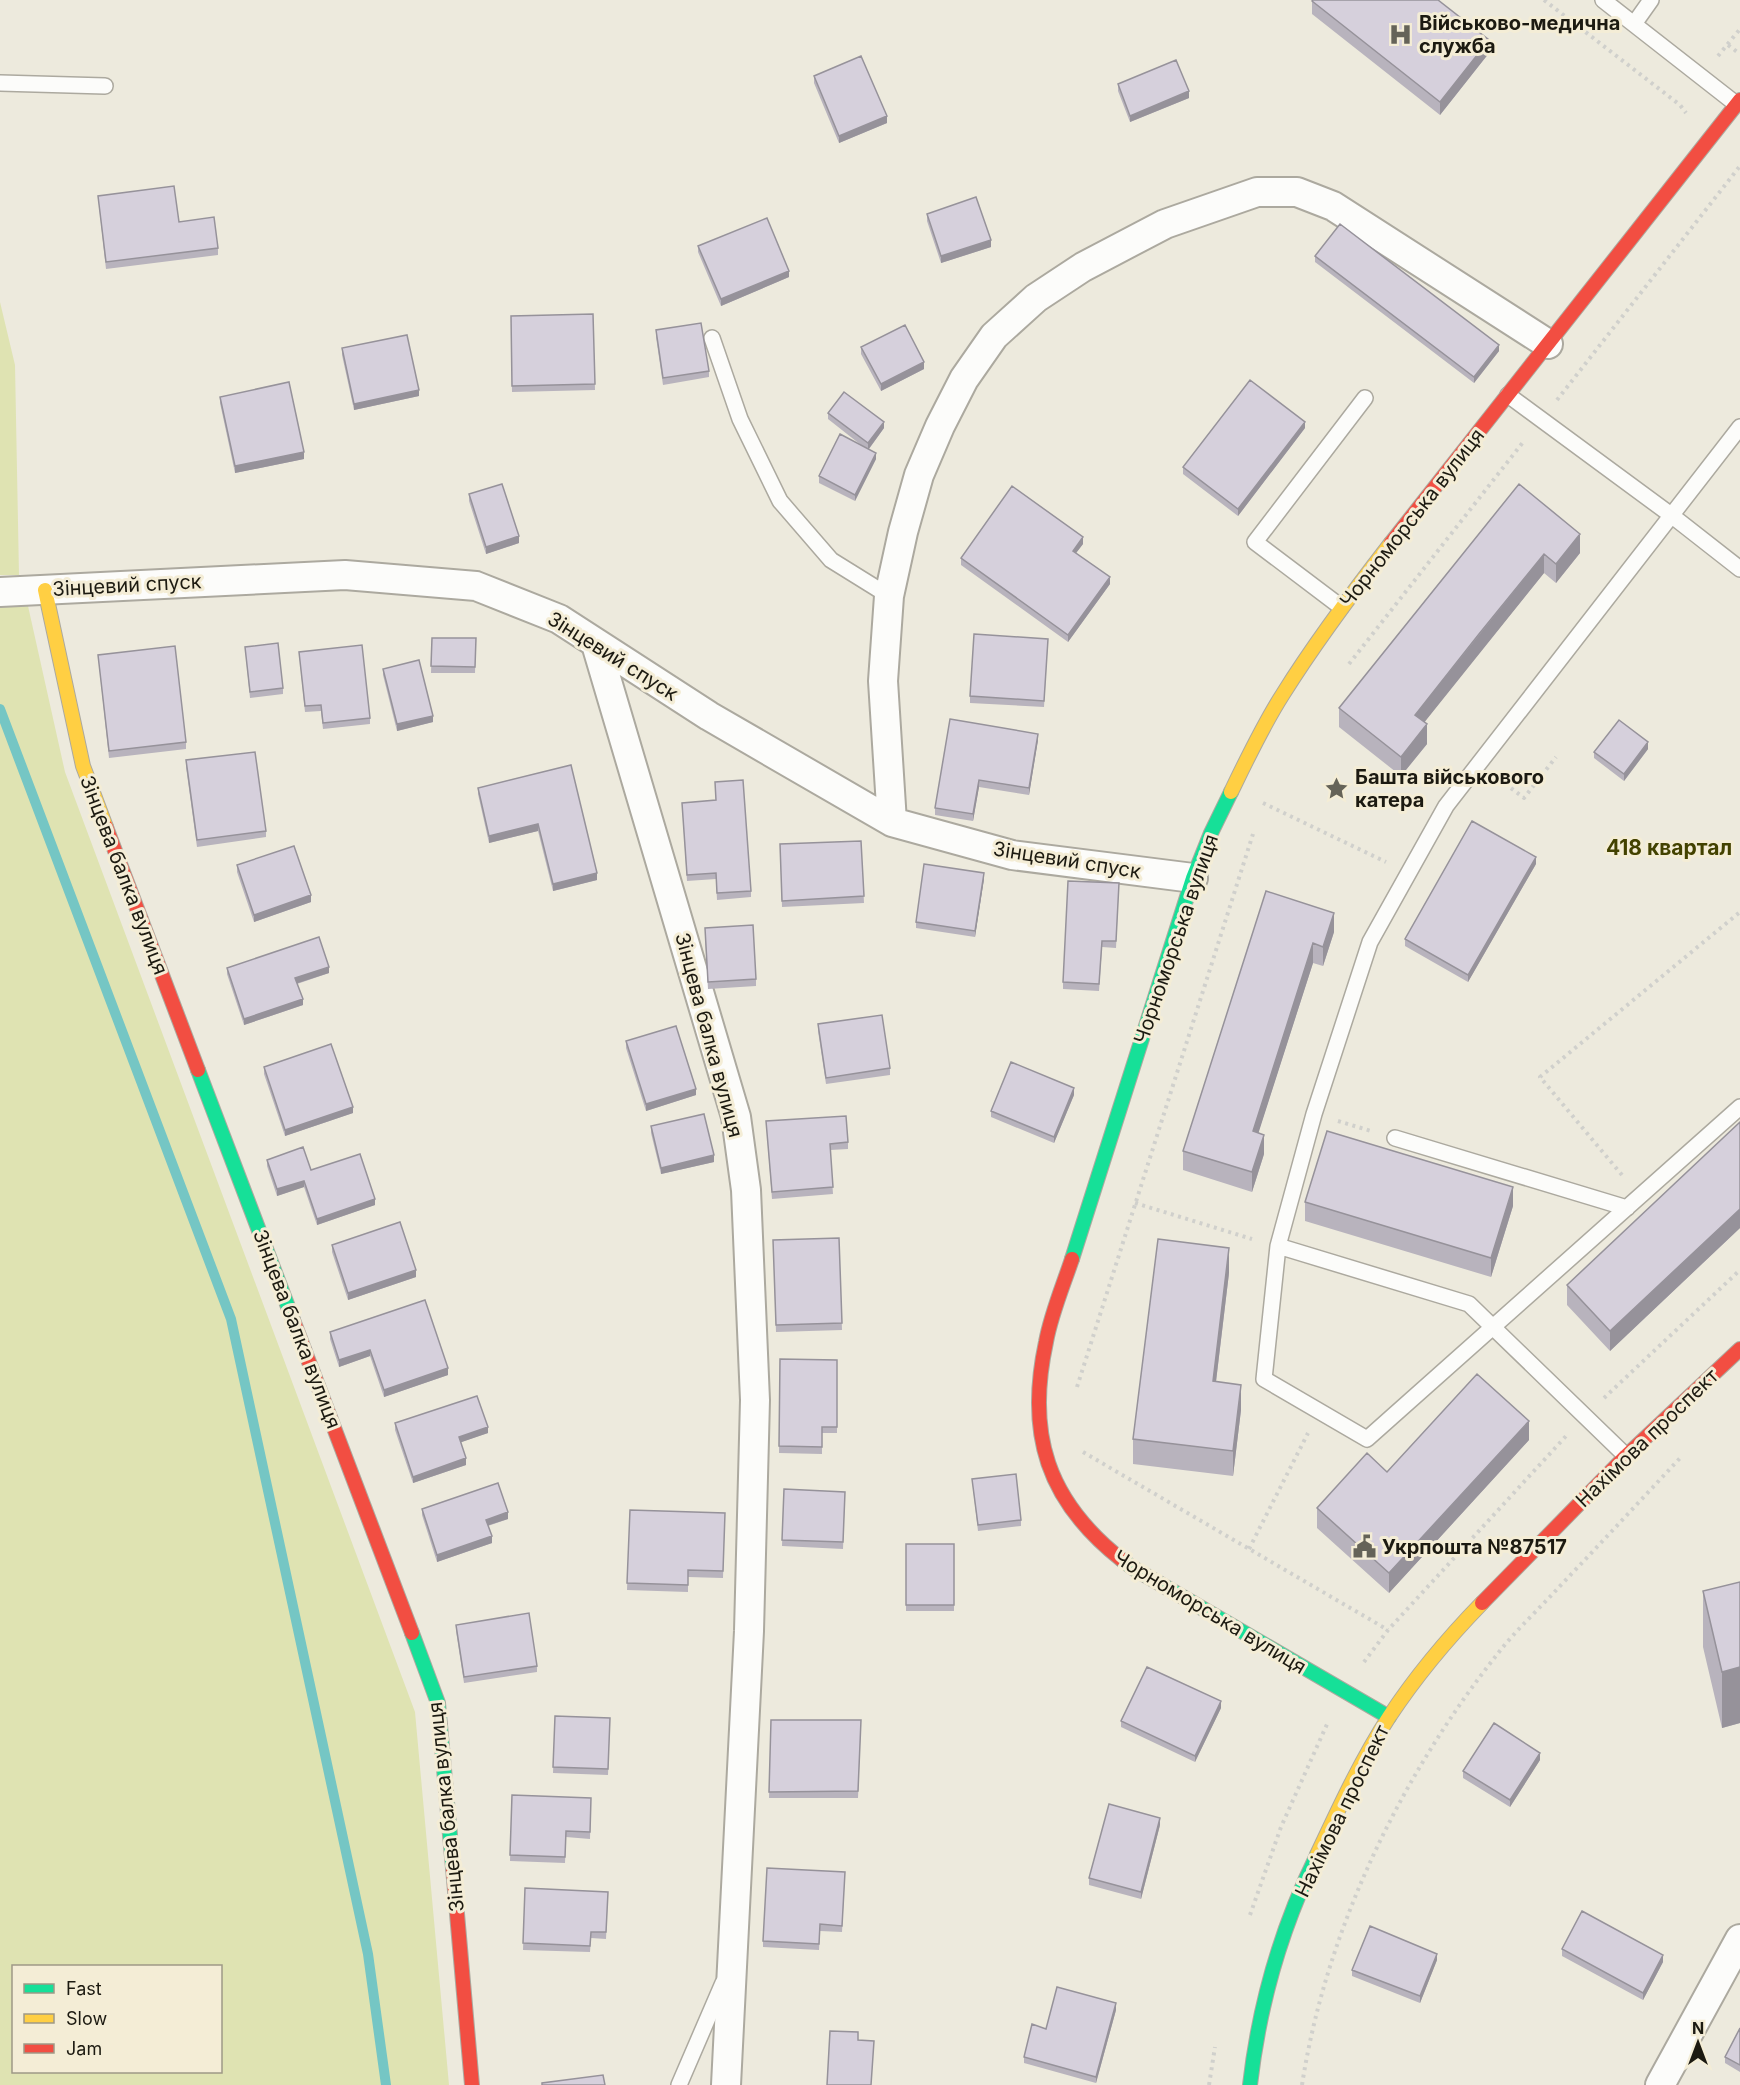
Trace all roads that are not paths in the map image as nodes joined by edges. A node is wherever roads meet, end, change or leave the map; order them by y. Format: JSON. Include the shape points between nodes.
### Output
{"nodes":[{"id":1,"x":1603,"y":0,"type":"edge"},
{"id":2,"x":1651,"y":0,"type":"edge"},
{"id":3,"x":1634,"y":24,"type":"junction"},
{"id":4,"x":0,"y":83,"type":"edge"},
{"id":5,"x":105,"y":86,"type":"dead end"},
{"id":6,"x":1739,"y":104,"type":"edge"},
{"id":7,"x":712,"y":338,"type":"dead end"},
{"id":8,"x":1548,"y":344,"type":"junction"},
{"id":9,"x":1508,"y":395,"type":"junction"},
{"id":10,"x":1365,"y":398,"type":"dead end"},
{"id":11,"x":1740,"y":427,"type":"edge"},
{"id":12,"x":1671,"y":515,"type":"junction"},
{"id":13,"x":1740,"y":569,"type":"edge"},
{"id":14,"x":45,"y":590,"type":"junction"},
{"id":15,"x":0,"y":592,"type":"edge"},
{"id":16,"x":889,"y":596,"type":"junction"},
{"id":17,"x":1341,"y":607,"type":"junction"},
{"id":18,"x":596,"y":644,"type":"junction"},
{"id":19,"x":892,"y":822,"type":"junction"},
{"id":20,"x":1193,"y":878,"type":"junction"},
{"id":21,"x":1740,"y":1107,"type":"edge"},
{"id":22,"x":1395,"y":1138,"type":"road end"},
{"id":23,"x":1627,"y":1208,"type":"junction"},
{"id":24,"x":1278,"y":1246,"type":"junction"},
{"id":25,"x":1492,"y":1328,"type":"junction"},
{"id":26,"x":1740,"y":1349,"type":"edge"},
{"id":27,"x":1626,"y":1456,"type":"junction"},
{"id":28,"x":1389,"y":1718,"type":"junction"},
{"id":29,"x":1740,"y":1939,"type":"edge"},
{"id":30,"x":732,"y":1963,"type":"junction"},
{"id":31,"x":472,"y":2085,"type":"edge"},
{"id":32,"x":679,"y":2085,"type":"edge"},
{"id":33,"x":726,"y":2085,"type":"edge"},
{"id":34,"x":1250,"y":2085,"type":"edge"},
{"id":35,"x":1660,"y":2085,"type":"edge"}],
"edges":[{"from":1,"to":3,"type":"lane"},
{"from":2,"to":3,"type":"lane"},
{"from":3,"to":6,"type":"lane"},
{"from":4,"to":5,"type":"lane"},
{"from":6,"to":8,"type":"street","name":"Чорноморська вулиця"},
{"from":7,"to":16,"type":"lane","via":[[740,419],[780,501],[831,560]]},
{"from":8,"to":9,"type":"street","name":"Чорноморська вулиця"},
{"from":8,"to":16,"type":"street","via":[[1333,206],[1298,192],[1257,192],[1165,224],[1036,298],[994,336],[964,379],[919,475]]},
{"from":9,"to":12,"type":"lane"},
{"from":9,"to":17,"type":"street","name":"Чорноморська вулиця"},
{"from":10,"to":17,"type":"lane","via":[[1255,542]]},
{"from":11,"to":12,"type":"lane"},
{"from":12,"to":13,"type":"lane"},
{"from":12,"to":24,"type":"lane","via":[[1446,806],[1370,942],[1314,1114]]},
{"from":14,"to":15,"type":"street","name":"Зінцевий спуск"},
{"from":14,"to":18,"type":"street","name":"Зінцевий спуск","via":[[345,575],[476,586],[559,619]]},
{"from":14,"to":31,"type":"street","name":"Зінцева балка вулиця","via":[[83,766],[438,1703]]},
{"from":16,"to":19,"type":"street","via":[[883,681]]},
{"from":17,"to":20,"type":"street","name":"Чорноморська вулиця","via":[[1256,741]]},
{"from":18,"to":19,"type":"street","name":"Зінцевий спуск","via":[[709,716]]},
{"from":18,"to":30,"type":"street","name":"Зінцева балка вулиця","via":[[736,1117],[746,1190],[755,1400],[749,1630]]},
{"from":19,"to":20,"type":"street","name":"Зінцевий спуск","via":[[1012,855]]},
{"from":20,"to":28,"type":"street","name":"Чорноморська вулиця","via":[[1046,1339],[1039,1367],[1038,1426],[1055,1482],[1069,1508],[1109,1552]]},
{"from":21,"to":23,"type":"lane"},
{"from":22,"to":23,"type":"lane"},
{"from":23,"to":25,"type":"lane"},
{"from":24,"to":25,"type":"lane","via":[[1469,1304]]},
{"from":24,"to":25,"type":"lane","via":[[1264,1378],[1367,1439]]},
{"from":25,"to":27,"type":"lane"},
{"from":26,"to":27,"type":"street","name":"Нахімова проспект"},
{"from":27,"to":28,"type":"street","name":"Нахімова проспект","via":[[1465,1621]]},
{"from":28,"to":34,"type":"street","name":"Нахімова проспект","via":[[1314,1860],[1281,1942],[1255,2041]]},
{"from":29,"to":35,"type":"street"},
{"from":30,"to":32,"type":"lane"},
{"from":30,"to":33,"type":"street","name":"Зінцева балка вулиця"}]}
